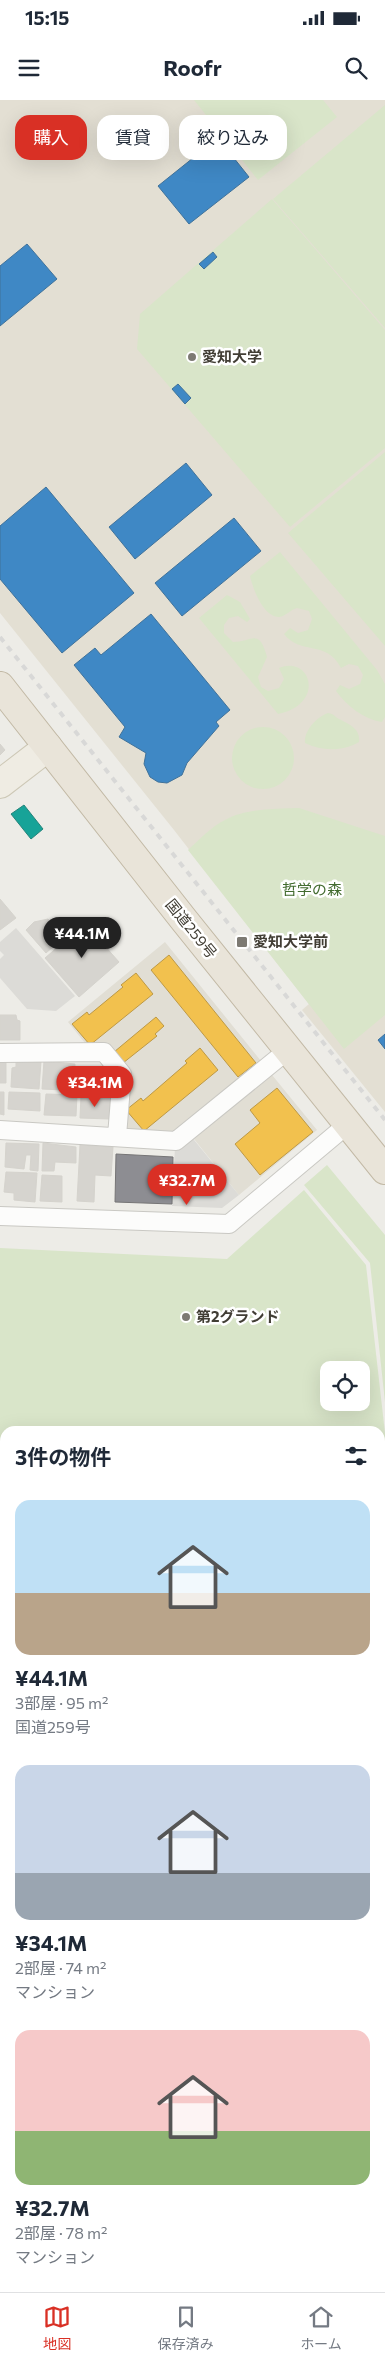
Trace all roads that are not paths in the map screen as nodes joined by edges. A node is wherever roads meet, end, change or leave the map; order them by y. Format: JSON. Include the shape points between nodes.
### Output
{"nodes":[{"id":1,"x":0,"y":686,"type":"edge"},
{"id":2,"x":48,"y":747,"type":"junction"},
{"id":3,"x":0,"y":784,"type":"edge"},
{"id":4,"x":288,"y":1050,"type":"junction"},
{"id":5,"x":0,"y":1053,"type":"edge"},
{"id":6,"x":348,"y":1124,"type":"junction"},
{"id":7,"x":0,"y":1130,"type":"edge"},
{"id":8,"x":118,"y":1136,"type":"junction"},
{"id":9,"x":385,"y":1170,"type":"edge"},
{"id":10,"x":0,"y":1216,"type":"edge"}],
"edges":[{"from":1,"to":2,"type":"highway","name":"国道259号"},
{"from":2,"to":3,"type":"main road"},
{"from":2,"to":4,"type":"highway","name":"国道259号"},
{"from":4,"to":6,"type":"highway","name":"国道259号"},
{"from":4,"to":8,"type":"street","via":[[176,1141]]},
{"from":5,"to":8,"type":"street","via":[[104,1052],[122,1074]]},
{"from":6,"to":9,"type":"highway","name":"国道259号"},
{"from":6,"to":10,"type":"street","via":[[229,1224]]},
{"from":7,"to":8,"type":"street"}]}
